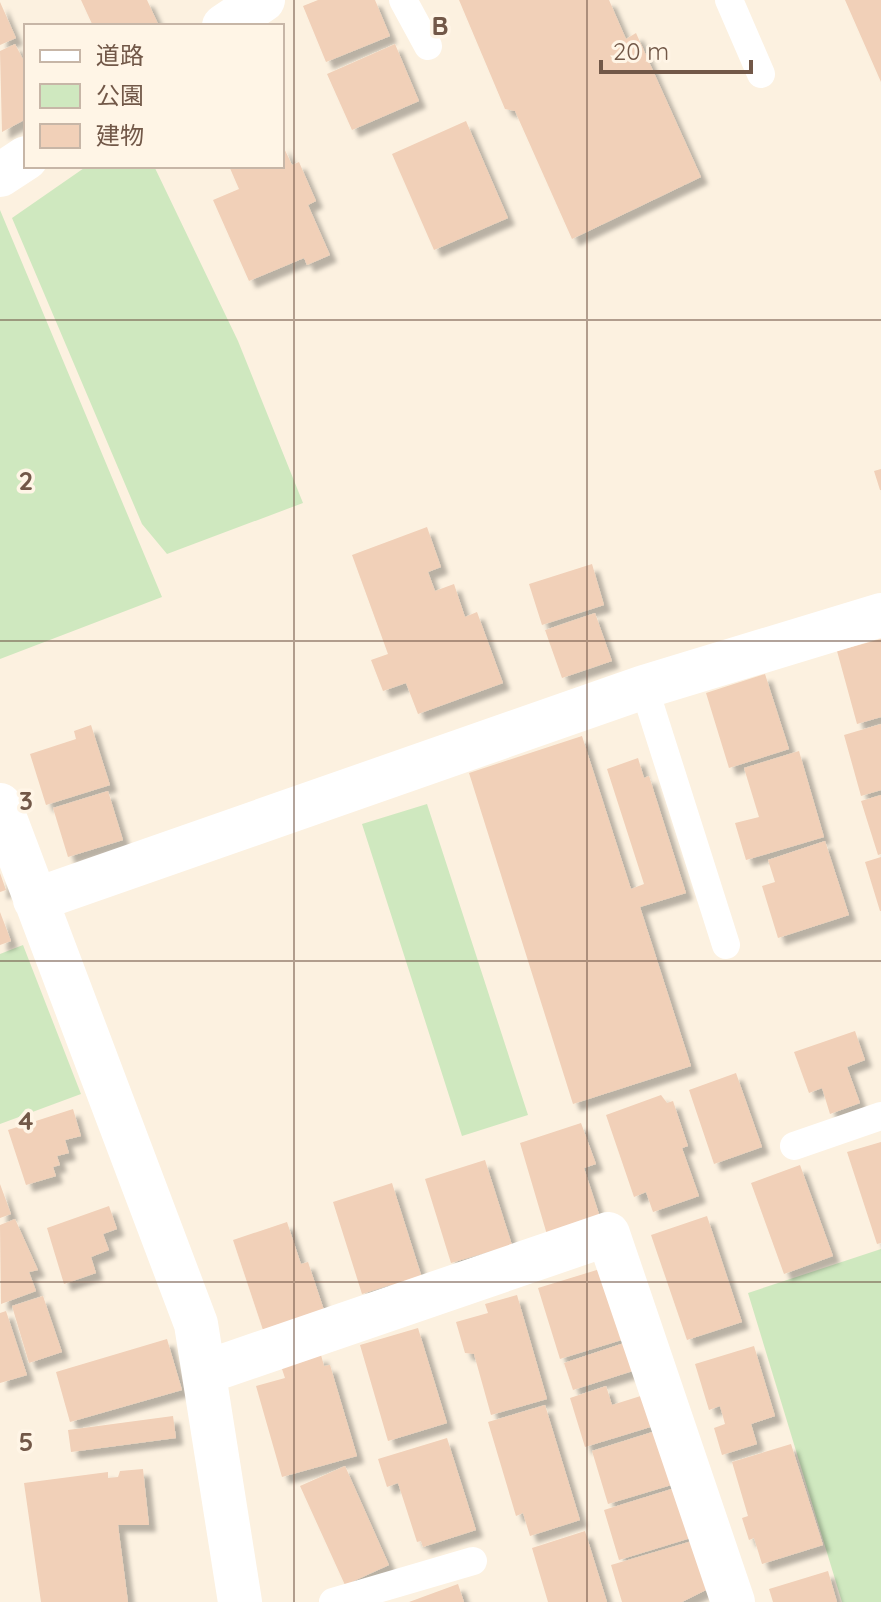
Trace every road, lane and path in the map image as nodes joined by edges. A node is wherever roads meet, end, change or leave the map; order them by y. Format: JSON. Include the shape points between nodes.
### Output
{"nodes":[{"id":1,"x":263,"y":0,"type":"edge"},
{"id":2,"x":403,"y":0,"type":"edge"},
{"id":3,"x":729,"y":0,"type":"edge"},
{"id":4,"x":227,"y":24,"type":"edge"},
{"id":5,"x":428,"y":46,"type":"dead end"},
{"id":6,"x":761,"y":74,"type":"dead end"},
{"id":7,"x":24,"y":159,"type":"edge"},
{"id":8,"x":0,"y":175,"type":"edge"},
{"id":9,"x":881,"y":615,"type":"edge"},
{"id":10,"x":644,"y":687,"type":"junction"},
{"id":11,"x":0,"y":805,"type":"edge"},
{"id":12,"x":35,"y":900,"type":"junction"},
{"id":13,"x":726,"y":945,"type":"dead end"},
{"id":14,"x":881,"y":1116,"type":"edge"},
{"id":15,"x":794,"y":1146,"type":"dead end"},
{"id":16,"x":206,"y":1372,"type":"junction"},
{"id":17,"x":473,"y":1561,"type":"dead end"},
{"id":18,"x":240,"y":1602,"type":"edge"},
{"id":19,"x":333,"y":1602,"type":"edge"},
{"id":20,"x":733,"y":1602,"type":"edge"}],
"edges":[{"from":1,"to":4,"type":"street"},
{"from":2,"to":5,"type":"lane"},
{"from":3,"to":6,"type":"lane"},
{"from":7,"to":8,"type":"street"},
{"from":9,"to":10,"type":"street"},
{"from":10,"to":12,"type":"street"},
{"from":10,"to":13,"type":"lane"},
{"from":11,"to":12,"type":"street"},
{"from":12,"to":16,"type":"street","via":[[196,1324]]},
{"from":14,"to":15,"type":"lane"},
{"from":16,"to":18,"type":"street"},
{"from":16,"to":20,"type":"street","via":[[608,1234]]},
{"from":17,"to":19,"type":"lane"}]}
